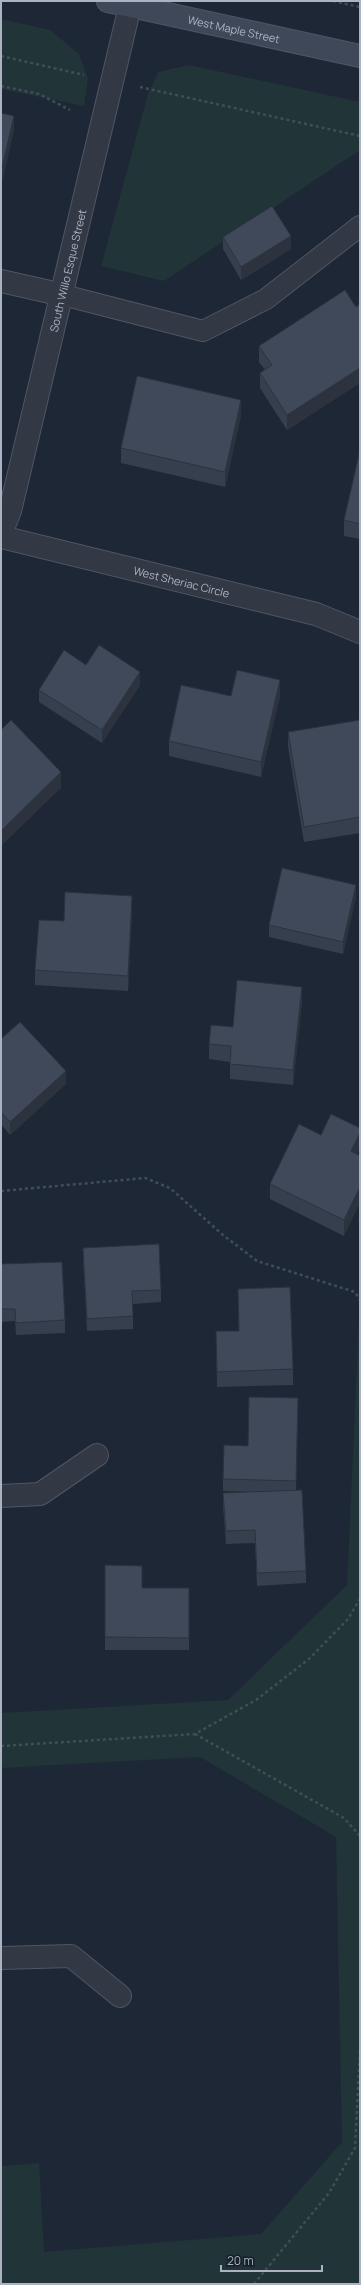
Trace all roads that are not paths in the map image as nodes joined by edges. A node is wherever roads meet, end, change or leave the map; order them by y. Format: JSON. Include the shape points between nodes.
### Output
{"nodes":[{"id":1,"x":108,"y":1,"type":"edge"},
{"id":2,"x":130,"y":6,"type":"junction"},
{"id":3,"x":360,"y":56,"type":"edge"},
{"id":4,"x":360,"y":226,"type":"edge"},
{"id":5,"x":1,"y":281,"type":"edge"},
{"id":6,"x":63,"y":295,"type":"junction"},
{"id":7,"x":1,"y":533,"type":"edge"},
{"id":8,"x":1,"y":537,"type":"edge"},
{"id":9,"x":360,"y":632,"type":"edge"},
{"id":10,"x":96,"y":1455,"type":"dead end"},
{"id":11,"x":1,"y":1496,"type":"edge"},
{"id":12,"x":1,"y":1958,"type":"edge"},
{"id":13,"x":120,"y":1996,"type":"dead end"}],
"edges":[{"from":1,"to":2,"type":"main road","name":"West Maple Street"},
{"from":2,"to":3,"type":"main road","name":"West Maple Street"},
{"from":2,"to":6,"type":"street","name":"South Willo Esque Street"},
{"from":4,"to":6,"type":"lane","via":[[266,299],[204,331]]},
{"from":5,"to":6,"type":"street"},
{"from":6,"to":7,"type":"street","name":"South Willo Esque Street","via":[[10,511]]},
{"from":8,"to":9,"type":"street","name":"West Sheriac Circle","via":[[316,614]]},
{"from":10,"to":11,"type":"street","via":[[40,1494]]},
{"from":12,"to":13,"type":"street","via":[[71,1956]]}]}
